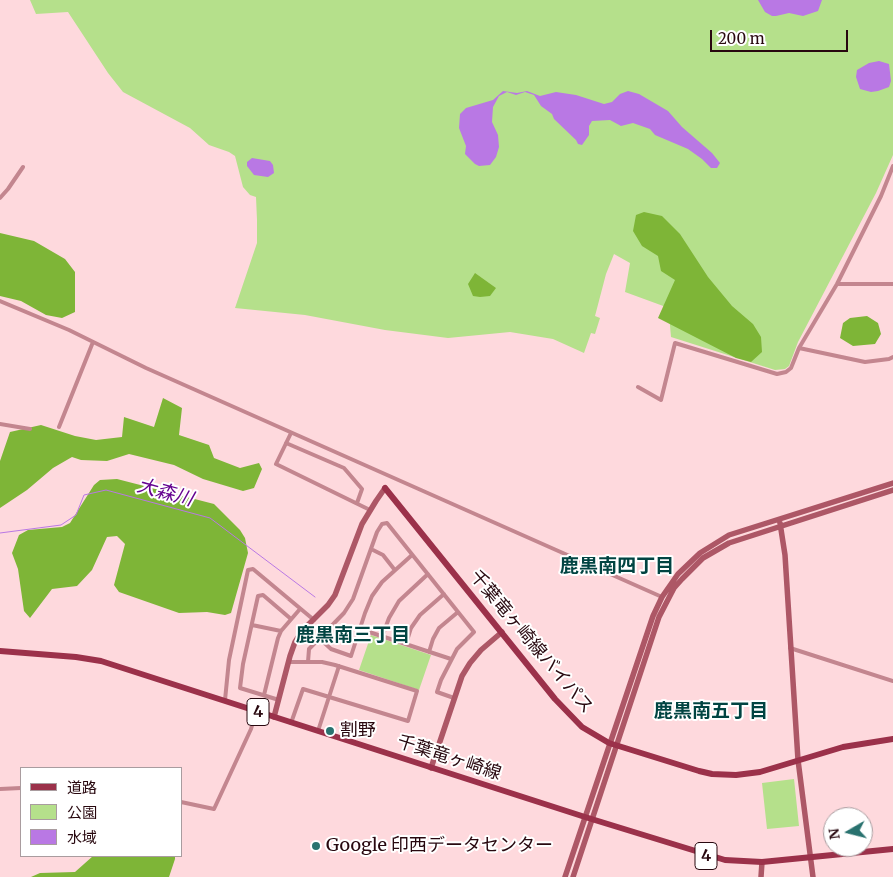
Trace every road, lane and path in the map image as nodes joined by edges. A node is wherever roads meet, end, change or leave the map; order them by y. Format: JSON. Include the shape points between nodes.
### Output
{"nodes":[{"id":1,"x":893,"y":166,"type":"edge"},
{"id":2,"x":23,"y":167,"type":"dead end"},
{"id":3,"x":0,"y":198,"type":"edge"},
{"id":4,"x":837,"y":284,"type":"junction"},
{"id":5,"x":893,"y":284,"type":"edge"},
{"id":6,"x":0,"y":302,"type":"edge"},
{"id":7,"x":93,"y":342,"type":"junction"},
{"id":8,"x":799,"y":348,"type":"junction"},
{"id":9,"x":893,"y":357,"type":"edge"},
{"id":10,"x":638,"y":387,"type":"dead end"},
{"id":11,"x":0,"y":424,"type":"edge"},
{"id":12,"x":60,"y":428,"type":"dead end"},
{"id":13,"x":30,"y":429,"type":"dead end"},
{"id":14,"x":291,"y":432,"type":"junction"},
{"id":15,"x":286,"y":443,"type":"junction"},
{"id":16,"x":893,"y":483,"type":"edge"},
{"id":17,"x":385,"y":488,"type":"joint"},
{"id":18,"x":893,"y":490,"type":"edge"},
{"id":19,"x":357,"y":503,"type":"junction"},
{"id":20,"x":370,"y":510,"type":"junction"},
{"id":21,"x":780,"y":522,"type":"junction"},
{"id":22,"x":372,"y":550,"type":"junction"},
{"id":23,"x":412,"y":554,"type":"junction"},
{"id":24,"x":394,"y":569,"type":"junction"},
{"id":25,"x":428,"y":574,"type":"junction"},
{"id":26,"x":444,"y":594,"type":"junction"},
{"id":27,"x":662,"y":597,"type":"junction"},
{"id":28,"x":300,"y":609,"type":"junction"},
{"id":29,"x":458,"y":612,"type":"junction"},
{"id":30,"x":291,"y":619,"type":"junction"},
{"id":31,"x":314,"y":620,"type":"junction"},
{"id":32,"x":252,"y":625,"type":"junction"},
{"id":33,"x":360,"y":629,"type":"junction"},
{"id":34,"x":281,"y":631,"type":"junction"},
{"id":35,"x":502,"y":632,"type":"junction"},
{"id":36,"x":382,"y":636,"type":"junction"},
{"id":37,"x":319,"y":638,"type":"junction"},
{"id":38,"x":406,"y":644,"type":"junction"},
{"id":39,"x":790,"y":648,"type":"junction"},
{"id":40,"x":0,"y":651,"type":"edge"},
{"id":41,"x":429,"y":652,"type":"junction"},
{"id":42,"x":452,"y":659,"type":"junction"},
{"id":43,"x":288,"y":662,"type":"junction"},
{"id":44,"x":308,"y":662,"type":"junction"},
{"id":45,"x":339,"y":666,"type":"junction"},
{"id":46,"x":893,"y":681,"type":"edge"},
{"id":47,"x":264,"y":695,"type":"junction"},
{"id":48,"x":329,"y":697,"type":"junction"},
{"id":49,"x":454,"y":698,"type":"junction"},
{"id":50,"x":225,"y":700,"type":"junction"},
{"id":51,"x":279,"y":700,"type":"junction"},
{"id":52,"x":256,"y":711,"type":"junction"},
{"id":53,"x":274,"y":717,"type":"junction"},
{"id":54,"x":291,"y":723,"type":"junction"},
{"id":55,"x":318,"y":732,"type":"junction"},
{"id":56,"x":893,"y":739,"type":"edge"},
{"id":57,"x":613,"y":745,"type":"junction"},
{"id":58,"x":798,"y":760,"type":"junction"},
{"id":59,"x":431,"y":768,"type":"junction"},
{"id":60,"x":20,"y":788,"type":"edge"},
{"id":61,"x":0,"y":789,"type":"edge"},
{"id":62,"x":182,"y":802,"type":"edge"},
{"id":63,"x":588,"y":818,"type":"junction"},
{"id":64,"x":893,"y":849,"type":"edge"},
{"id":65,"x":810,"y":858,"type":"junction"},
{"id":66,"x":762,"y":862,"type":"junction"},
{"id":67,"x":566,"y":877,"type":"edge"},
{"id":68,"x":573,"y":877,"type":"edge"},
{"id":69,"x":761,"y":877,"type":"edge"},
{"id":70,"x":813,"y":877,"type":"edge"}],
"edges":[{"from":1,"to":4,"type":"street"},
{"from":2,"to":3,"type":"street"},
{"from":4,"to":5,"type":"street"},
{"from":4,"to":8,"type":"street"},
{"from":6,"to":7,"type":"street"},
{"from":7,"to":12,"type":"street"},
{"from":7,"to":14,"type":"street"},
{"from":8,"to":9,"type":"street","via":[[865,362]]},
{"from":8,"to":10,"type":"street","via":[[791,368],[777,374],[675,343],[661,400]]},
{"from":11,"to":13,"type":"street"},
{"from":14,"to":15,"type":"street"},
{"from":14,"to":27,"type":"street"},
{"from":15,"to":19,"type":"street","via":[[344,468],[362,489]]},
{"from":15,"to":19,"type":"street","via":[[276,464]]},
{"from":16,"to":21,"type":"main road"},
{"from":17,"to":20,"type":"main road"},
{"from":17,"to":35,"type":"main road","name":"千葉竜ヶ崎線バイパス"},
{"from":18,"to":21,"type":"main road"},
{"from":19,"to":20,"type":"street"},
{"from":20,"to":31,"type":"main road","via":[[339,588]]},
{"from":21,"to":27,"type":"main road","via":[[729,535],[706,549],[683,568]]},
{"from":21,"to":39,"type":"main road","via":[[786,555]]},
{"from":21,"to":57,"type":"main road","via":[[710,552],[674,588],[659,617]]},
{"from":22,"to":23,"type":"street","via":[[377,532],[382,524],[387,523]]},
{"from":22,"to":24,"type":"street","via":[[383,555]]},
{"from":22,"to":37,"type":"street","via":[[353,599]]},
{"from":23,"to":24,"type":"street"},
{"from":23,"to":25,"type":"street"},
{"from":24,"to":33,"type":"street","via":[[372,596]]},
{"from":25,"to":26,"type":"street"},
{"from":25,"to":36,"type":"street","via":[[399,601]]},
{"from":26,"to":29,"type":"street"},
{"from":26,"to":38,"type":"street","via":[[420,615]]},
{"from":27,"to":57,"type":"main road"},
{"from":28,"to":30,"type":"street"},
{"from":28,"to":31,"type":"street"},
{"from":28,"to":50,"type":"street","via":[[253,569],[248,570],[229,660]]},
{"from":29,"to":41,"type":"street","via":[[439,628]]},
{"from":29,"to":42,"type":"street","via":[[474,632]]},
{"from":30,"to":32,"type":"street","via":[[263,595],[258,596]]},
{"from":30,"to":34,"type":"street"},
{"from":31,"to":43,"type":"main road","via":[[295,642]]},
{"from":32,"to":34,"type":"street"},
{"from":32,"to":47,"type":"street","via":[[240,688]]},
{"from":33,"to":36,"type":"street"},
{"from":33,"to":37,"type":"street","via":[[351,656],[331,649]]},
{"from":34,"to":47,"type":"street"},
{"from":35,"to":49,"type":"main road","via":[[470,663]]},
{"from":35,"to":57,"type":"main road","name":"千葉竜ヶ崎線バイパス","via":[[564,710],[588,732]]},
{"from":36,"to":38,"type":"street"},
{"from":37,"to":44,"type":"street","via":[[309,649]]},
{"from":38,"to":41,"type":"street"},
{"from":39,"to":46,"type":"street"},
{"from":39,"to":58,"type":"main road"},
{"from":40,"to":50,"type":"main road","name":"千葉竜ヶ崎線","number":"4","via":[[101,661]]},
{"from":41,"to":42,"type":"street"},
{"from":42,"to":49,"type":"street","via":[[437,692]]},
{"from":43,"to":44,"type":"street"},
{"from":43,"to":51,"type":"main road"},
{"from":44,"to":45,"type":"street"},
{"from":45,"to":48,"type":"street"},
{"from":45,"to":48,"type":"street","via":[[417,691],[408,721]]},
{"from":47,"to":51,"type":"street"},
{"from":48,"to":54,"type":"street","via":[[304,689]]},
{"from":48,"to":55,"type":"street"},
{"from":49,"to":59,"type":"main road"},
{"from":50,"to":52,"type":"main road","name":"千葉竜ヶ崎線","number":"4"},
{"from":51,"to":53,"type":"main road"},
{"from":52,"to":53,"type":"main road","name":"千葉竜ヶ崎線","number":"4"},
{"from":52,"to":62,"type":"street","via":[[251,729],[214,808]]},
{"from":53,"to":54,"type":"main road","name":"千葉竜ヶ崎線","number":"4"},
{"from":54,"to":55,"type":"main road","name":"千葉竜ヶ崎線","number":"4"},
{"from":55,"to":59,"type":"main road","name":"千葉竜ヶ崎線","number":"4"},
{"from":56,"to":58,"type":"main road","name":"千葉竜ヶ崎線バイパス","via":[[852,745]]},
{"from":57,"to":58,"type":"main road","name":"千葉竜ヶ崎線バイパス","via":[[685,768],[724,775],[760,772]]},
{"from":57,"to":63,"type":"main road"},
{"from":58,"to":65,"type":"main road"},
{"from":59,"to":63,"type":"main road","name":"千葉竜ヶ崎線","number":"4"},
{"from":60,"to":61,"type":"street"},
{"from":63,"to":66,"type":"main road","name":"千葉竜ヶ崎線","number":"4","via":[[711,857]]},
{"from":63,"to":67,"type":"main road"},
{"from":63,"to":68,"type":"main road"},
{"from":64,"to":65,"type":"main road","name":"千葉竜ヶ崎線","number":"4"},
{"from":65,"to":66,"type":"main road","name":"千葉竜ヶ崎線","number":"4"},
{"from":65,"to":70,"type":"main road"},
{"from":66,"to":69,"type":"main road"}]}
